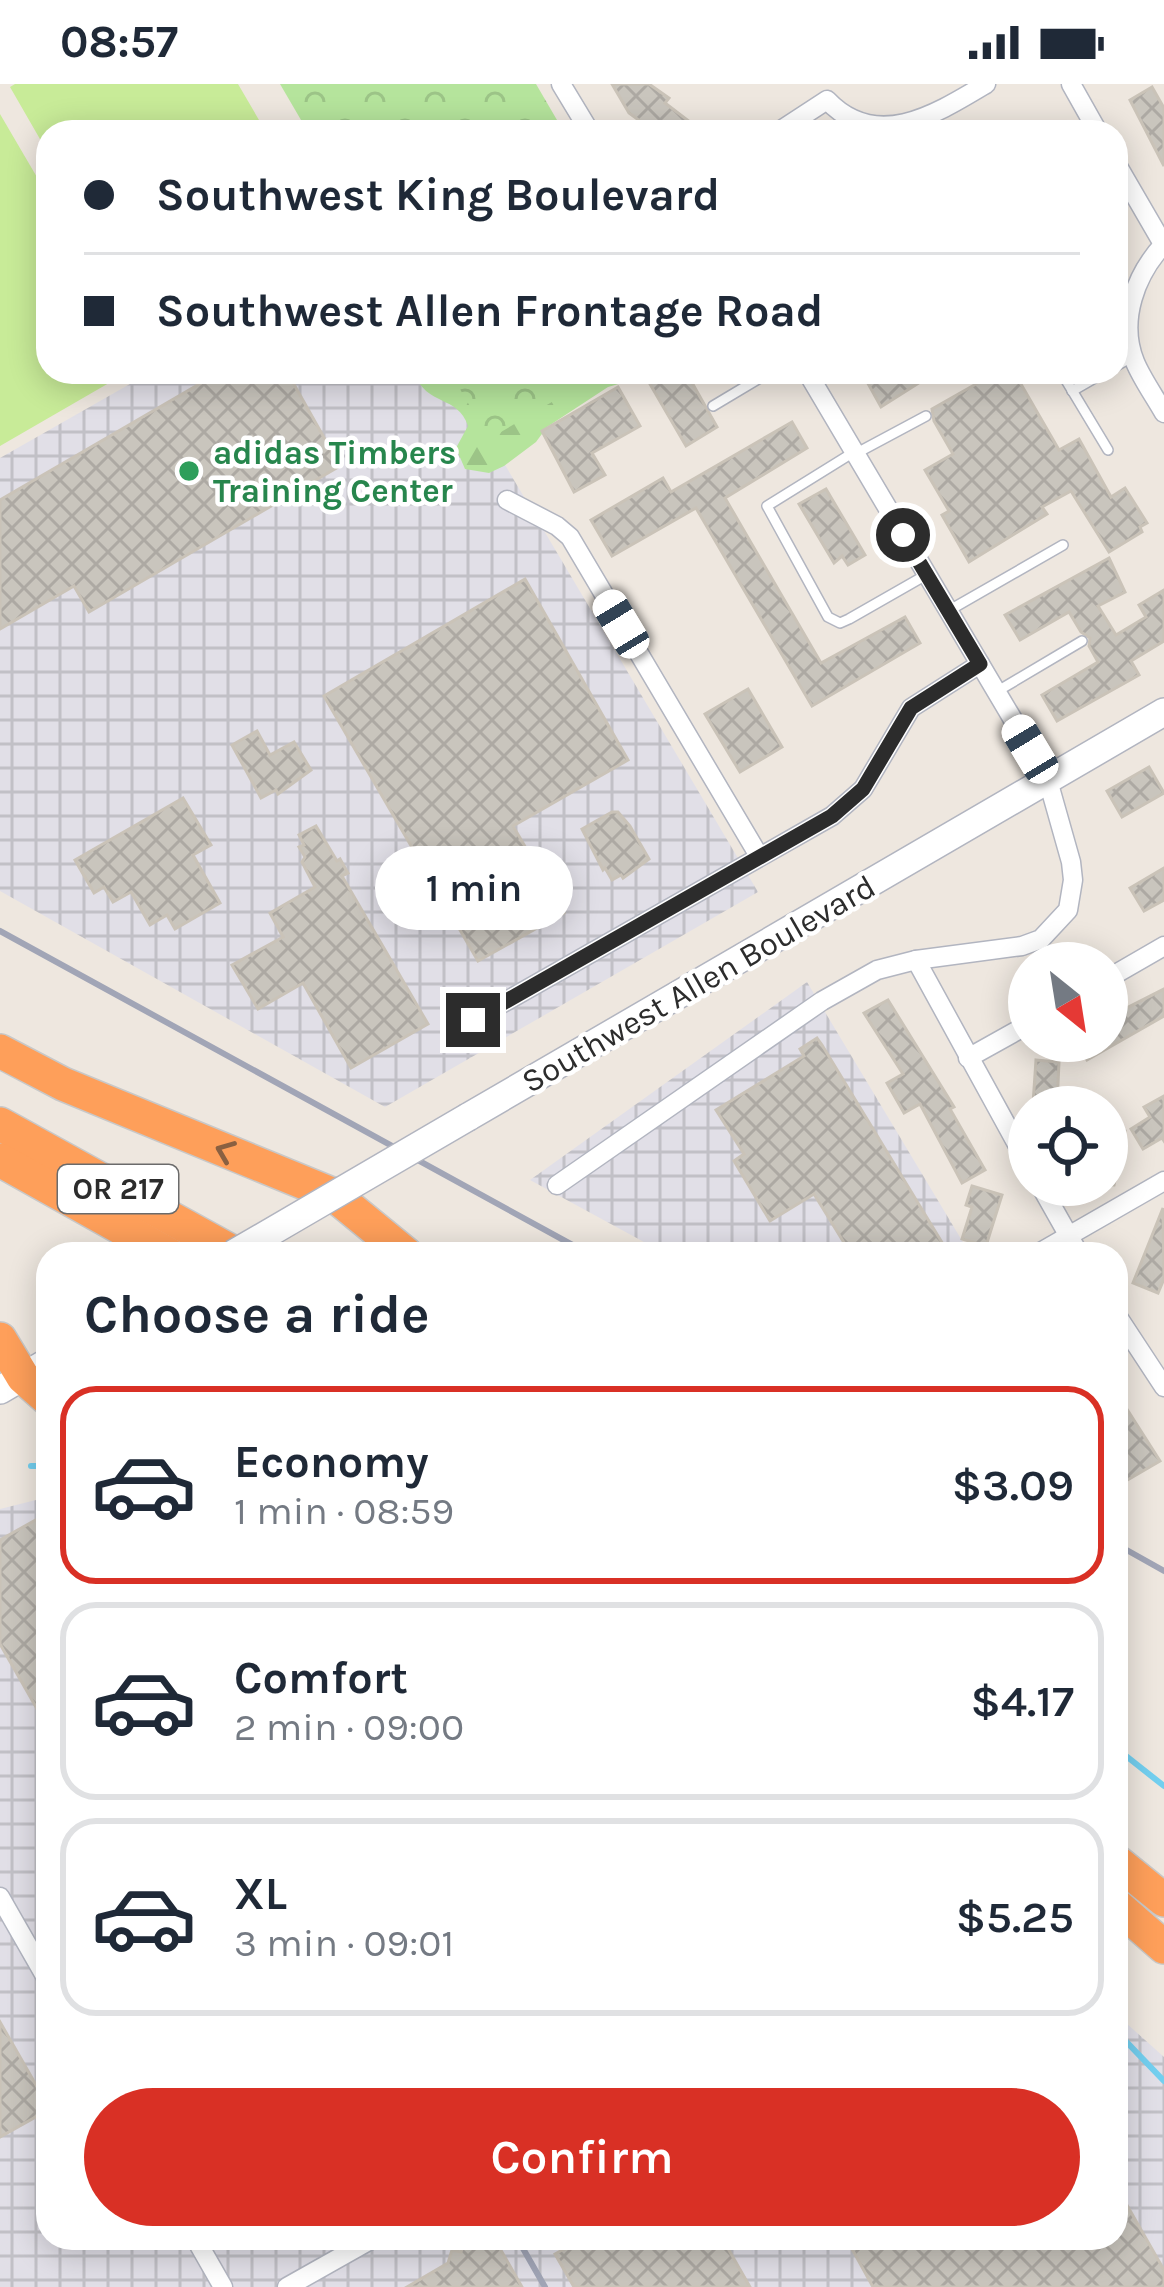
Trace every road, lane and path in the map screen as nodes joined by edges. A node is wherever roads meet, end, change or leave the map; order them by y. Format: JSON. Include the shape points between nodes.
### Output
{"nodes":[{"id":1,"x":561,"y":84,"type":"edge"},
{"id":2,"x":986,"y":84,"type":"edge"},
{"id":3,"x":1071,"y":84,"type":"edge"},
{"id":4,"x":822,"y":92,"type":"edge"},
{"id":5,"x":583,"y":120,"type":"edge"},
{"id":6,"x":791,"y":120,"type":"edge"},
{"id":7,"x":851,"y":120,"type":"edge"},
{"id":8,"x":912,"y":120,"type":"edge"},
{"id":9,"x":1091,"y":120,"type":"edge"},
{"id":10,"x":1128,"y":184,"type":"edge"},
{"id":11,"x":1163,"y":244,"type":"edge"},
{"id":12,"x":1128,"y":333,"type":"edge"},
{"id":13,"x":1128,"y":365,"type":"edge"},
{"id":14,"x":750,"y":384,"type":"edge"},
{"id":15,"x":815,"y":384,"type":"edge"},
{"id":16,"x":1068,"y":384,"type":"edge"},
{"id":17,"x":1084,"y":384,"type":"edge"},
{"id":18,"x":1072,"y":391,"type":"junction"},
{"id":19,"x":713,"y":406,"type":"dead end"},
{"id":20,"x":1164,"y":413,"type":"edge"},
{"id":21,"x":926,"y":416,"type":"dead end"},
{"id":22,"x":1108,"y":450,"type":"dead end"},
{"id":23,"x":854,"y":453,"type":"junction"},
{"id":24,"x":506,"y":500,"type":"dead end"},
{"id":25,"x":1064,"y":545,"type":"dead end"},
{"id":26,"x":926,"y":575,"type":"junction"},
{"id":27,"x":948,"y":611,"type":"junction"},
{"id":28,"x":1082,"y":641,"type":"dead end"},
{"id":29,"x":980,"y":664,"type":"junction"},
{"id":30,"x":996,"y":692,"type":"junction"},
{"id":31,"x":1164,"y":712,"type":"edge"},
{"id":32,"x":1047,"y":777,"type":"junction"},
{"id":33,"x":759,"y":856,"type":"junction"},
{"id":34,"x":1164,"y":946,"type":"edge"},
{"id":35,"x":916,"y":961,"type":"junction"},
{"id":36,"x":1128,"y":967,"type":"edge"},
{"id":37,"x":473,"y":1020,"type":"dead end"},
{"id":38,"x":1008,"y":1036,"type":"edge"},
{"id":39,"x":0,"y":1051,"type":"edge"},
{"id":40,"x":968,"y":1058,"type":"junction"},
{"id":41,"x":0,"y":1124,"type":"edge"},
{"id":42,"x":1008,"y":1129,"type":"edge"},
{"id":43,"x":0,"y":1160,"type":"edge"},
{"id":44,"x":1164,"y":1181,"type":"edge"},
{"id":45,"x":557,"y":1185,"type":"dead end"},
{"id":46,"x":334,"y":1195,"type":"junction"},
{"id":47,"x":1052,"y":1206,"type":"edge"},
{"id":48,"x":1068,"y":1236,"type":"junction"},
{"id":49,"x":147,"y":1242,"type":"edge"},
{"id":50,"x":212,"y":1242,"type":"edge"},
{"id":51,"x":254,"y":1242,"type":"edge"},
{"id":52,"x":391,"y":1242,"type":"edge"},
{"id":53,"x":1058,"y":1242,"type":"edge"},
{"id":54,"x":1072,"y":1242,"type":"edge"},
{"id":55,"x":1128,"y":1332,"type":"edge"},
{"id":56,"x":0,"y":1339,"type":"edge"},
{"id":57,"x":30,"y":1382,"type":"edge"},
{"id":58,"x":1164,"y":1387,"type":"edge"},
{"id":59,"x":1128,"y":1871,"type":"edge"},
{"id":60,"x":0,"y":1897,"type":"edge"},
{"id":61,"x":1164,"y":1900,"type":"edge"},
{"id":62,"x":1128,"y":1916,"type":"edge"},
{"id":63,"x":1164,"y":1947,"type":"edge"},
{"id":64,"x":36,"y":1960,"type":"edge"},
{"id":65,"x":202,"y":2250,"type":"edge"},
{"id":66,"x":354,"y":2250,"type":"edge"},
{"id":67,"x":295,"y":2285,"type":"edge"},
{"id":68,"x":223,"y":2287,"type":"edge"}],
"edges":[{"from":1,"to":5,"type":"street"},
{"from":2,"to":8,"type":"street"},
{"from":3,"to":9,"type":"street"},
{"from":4,"to":6,"type":"street"},
{"from":4,"to":7,"type":"street"},
{"from":10,"to":11,"type":"street"},
{"from":11,"to":12,"type":"street","via":[[1135,288]]},
{"from":13,"to":20,"type":"street"},
{"from":14,"to":19,"type":"lane"},
{"from":15,"to":23,"type":"street"},
{"from":16,"to":18,"type":"lane"},
{"from":17,"to":18,"type":"lane"},
{"from":18,"to":22,"type":"lane"},
{"from":21,"to":23,"type":"lane"},
{"from":23,"to":26,"type":"street"},
{"from":23,"to":26,"type":"lane","via":[[766,506],[828,617],[849,619]]},
{"from":24,"to":33,"type":"street","via":[[570,537]]},
{"from":25,"to":27,"type":"lane"},
{"from":26,"to":27,"type":"street"},
{"from":27,"to":29,"type":"street"},
{"from":28,"to":30,"type":"lane"},
{"from":29,"to":30,"type":"street"},
{"from":29,"to":33,"type":"street","via":[[911,708],[850,803]]},
{"from":30,"to":32,"type":"street"},
{"from":31,"to":32,"type":"main road","name":"Southwest Allen Boulevard"},
{"from":32,"to":35,"type":"street","via":[[1073,880],[1056,927],[1022,946]]},
{"from":32,"to":46,"type":"main road","name":"Southwest Allen Boulevard","bridge":true},
{"from":33,"to":37,"type":"street"},
{"from":34,"to":36,"type":"street"},
{"from":35,"to":40,"type":"street"},
{"from":35,"to":45,"type":"street","via":[[877,970],[822,1001]]},
{"from":38,"to":40,"type":"street"},
{"from":46,"to":39,"type":"highway","one_way":true},
{"from":40,"to":42,"type":"street"},
{"from":41,"to":50,"type":"highway","number":"OR 217"},
{"from":43,"to":49,"type":"highway","number":"OR 217"},
{"from":44,"to":48,"type":"street"},
{"from":46,"to":51,"type":"main road","name":"Southwest Allen Boulevard","bridge":true},
{"from":46,"to":52,"type":"highway"},
{"from":47,"to":48,"type":"street"},
{"from":48,"to":53,"type":"street"},
{"from":48,"to":54,"type":"street"},
{"from":55,"to":58,"type":"street"},
{"from":56,"to":57,"type":"highway"},
{"from":59,"to":61,"type":"highway"},
{"from":60,"to":64,"type":"street"},
{"from":62,"to":63,"type":"highway"},
{"from":65,"to":68,"type":"street"},
{"from":66,"to":67,"type":"street"}]}
